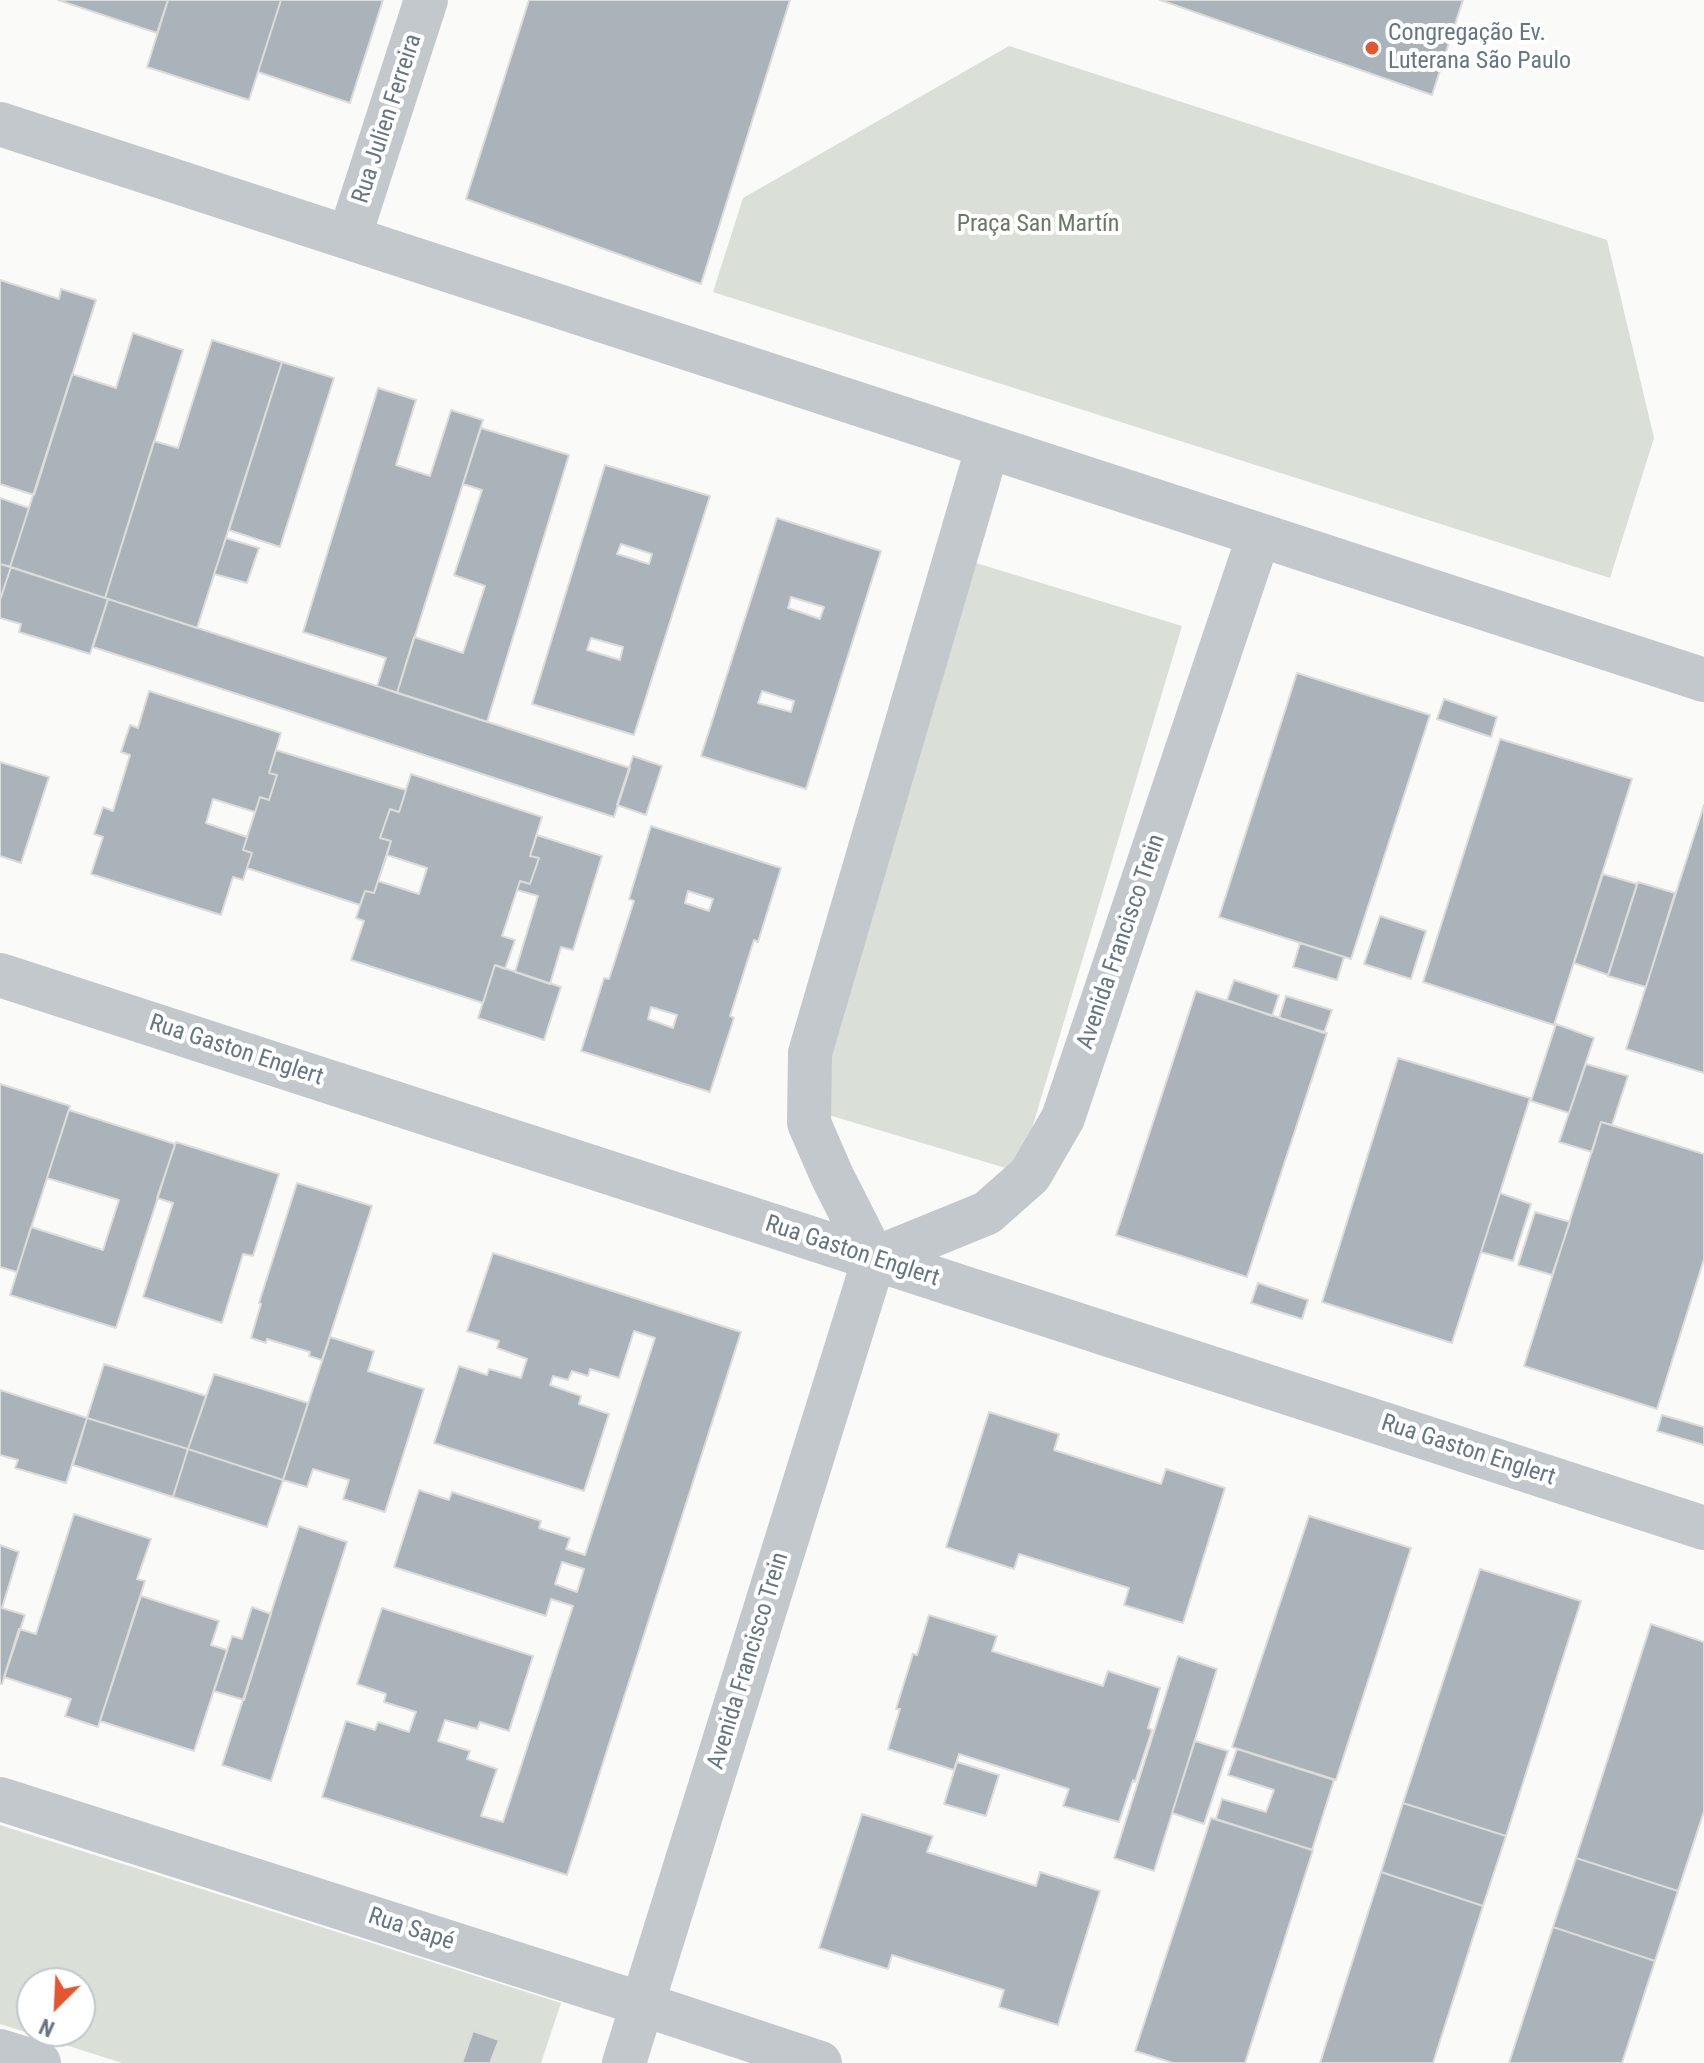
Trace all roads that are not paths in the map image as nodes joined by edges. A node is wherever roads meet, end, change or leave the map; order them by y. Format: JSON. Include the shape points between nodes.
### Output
{"nodes":[{"id":1,"x":426,"y":0,"type":"edge"},
{"id":2,"x":0,"y":124,"type":"edge"},
{"id":3,"x":349,"y":238,"type":"junction"},
{"id":4,"x":988,"y":446,"type":"junction"},
{"id":5,"x":1259,"y":535,"type":"junction"},
{"id":6,"x":1704,"y":680,"type":"edge"},
{"id":7,"x":0,"y":975,"type":"edge"},
{"id":8,"x":874,"y":1259,"type":"junction"},
{"id":9,"x":1704,"y":1528,"type":"edge"},
{"id":10,"x":0,"y":1799,"type":"edge"},
{"id":11,"x":642,"y":2004,"type":"junction"},
{"id":12,"x":0,"y":2051,"type":"edge"},
{"id":13,"x":39,"y":2063,"type":"edge"},
{"id":14,"x":624,"y":2063,"type":"edge"},
{"id":15,"x":820,"y":2063,"type":"edge"}],
"edges":[{"from":1,"to":3,"type":"street","name":"Rua Julien Ferreira"},
{"from":2,"to":3,"type":"street"},
{"from":3,"to":4,"type":"street"},
{"from":4,"to":5,"type":"street"},
{"from":4,"to":8,"type":"street","via":[[810,1053],[809,1123]]},
{"from":5,"to":6,"type":"street"},
{"from":5,"to":8,"type":"street","name":"Avenida Francisco Trein","via":[[1063,1118],[1030,1175],[987,1213]]},
{"from":7,"to":8,"type":"street","name":"Rua Gaston Englert"},
{"from":8,"to":9,"type":"street","name":"Rua Gaston Englert"},
{"from":8,"to":11,"type":"street","name":"Avenida Francisco Trein"},
{"from":10,"to":11,"type":"street","name":"Rua Sapé"},
{"from":11,"to":14,"type":"street","name":"Avenida Francisco Trein"},
{"from":11,"to":15,"type":"street","name":"Rua Sapé"},
{"from":12,"to":13,"type":"street"}]}
